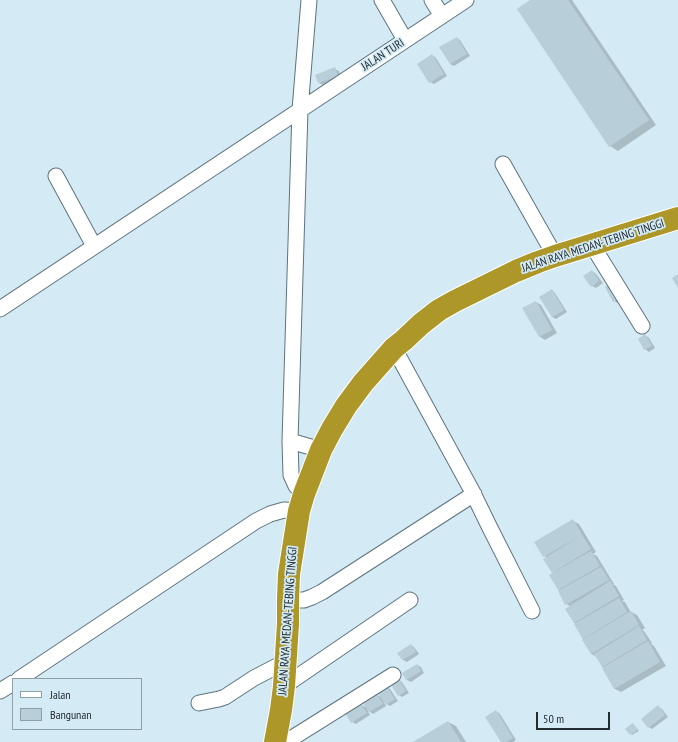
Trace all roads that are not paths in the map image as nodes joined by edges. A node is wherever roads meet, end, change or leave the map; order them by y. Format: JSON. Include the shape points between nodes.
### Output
{"nodes":[{"id":1,"x":309,"y":0,"type":"edge"},
{"id":2,"x":382,"y":0,"type":"edge"},
{"id":3,"x":432,"y":0,"type":"edge"},
{"id":4,"x":466,"y":0,"type":"edge"},
{"id":5,"x":442,"y":16,"type":"junction"},
{"id":6,"x":405,"y":40,"type":"junction"},
{"id":7,"x":300,"y":110,"type":"junction"},
{"id":8,"x":503,"y":164,"type":"dead end"},
{"id":9,"x":56,"y":176,"type":"dead end"},
{"id":10,"x":678,"y":218,"type":"edge"},
{"id":11,"x":592,"y":245,"type":"junction"},
{"id":12,"x":94,"y":246,"type":"junction"},
{"id":13,"x":555,"y":256,"type":"junction"},
{"id":14,"x":0,"y":309,"type":"edge"},
{"id":15,"x":642,"y":326,"type":"dead end"},
{"id":16,"x":394,"y":348,"type":"junction"},
{"id":17,"x":290,"y":441,"type":"junction"},
{"id":18,"x":321,"y":450,"type":"junction"},
{"id":19,"x":474,"y":494,"type":"junction"},
{"id":20,"x":302,"y":502,"type":"junction"},
{"id":21,"x":288,"y":599,"type":"junction"},
{"id":22,"x":410,"y":600,"type":"dead end"},
{"id":23,"x":532,"y":611,"type":"dead end"},
{"id":24,"x":285,"y":662,"type":"junction"},
{"id":25,"x":394,"y":675,"type":"dead end"},
{"id":26,"x":20,"y":678,"type":"edge"},
{"id":27,"x":12,"y":684,"type":"edge"},
{"id":28,"x":284,"y":686,"type":"junction"},
{"id":29,"x":0,"y":691,"type":"edge"},
{"id":30,"x":199,"y":703,"type":"dead end"},
{"id":31,"x":285,"y":741,"type":"edge"}],
"edges":[{"from":1,"to":7,"type":"street"},
{"from":2,"to":6,"type":"street"},
{"from":3,"to":5,"type":"street"},
{"from":4,"to":5,"type":"street","name":"JALAN TURI"},
{"from":5,"to":6,"type":"street","name":"JALAN TURI"},
{"from":6,"to":7,"type":"street","name":"JALAN TURI"},
{"from":7,"to":12,"type":"street","name":"JALAN TURI"},
{"from":7,"to":17,"type":"street"},
{"from":8,"to":13,"type":"street"},
{"from":9,"to":12,"type":"street"},
{"from":10,"to":11,"type":"highway","name":"JALAN RAYA MEDAN-TEBING TINGGI"},
{"from":11,"to":13,"type":"highway","name":"JALAN RAYA MEDAN-TEBING TINGGI"},
{"from":11,"to":15,"type":"street"},
{"from":12,"to":14,"type":"street","name":"JALAN TURI"},
{"from":13,"to":16,"type":"highway","name":"JALAN RAYA MEDAN-TEBING TINGGI","via":[[516,271],[439,310]]},
{"from":16,"to":18,"type":"highway","name":"JALAN RAYA MEDAN-TEBING TINGGI","via":[[346,406]]},
{"from":16,"to":19,"type":"street"},
{"from":17,"to":18,"type":"street"},
{"from":17,"to":20,"type":"street","via":[[291,475]]},
{"from":18,"to":20,"type":"highway","name":"JALAN RAYA MEDAN-TEBING TINGGI"},
{"from":19,"to":21,"type":"street","via":[[312,598]]},
{"from":19,"to":23,"type":"street"},
{"from":20,"to":21,"type":"highway","name":"JALAN RAYA MEDAN-TEBING TINGGI","via":[[289,574]]},
{"from":20,"to":26,"type":"street","via":[[256,521]]},
{"from":21,"to":24,"type":"highway","name":"JALAN RAYA MEDAN-TEBING TINGGI"},
{"from":22,"to":28,"type":"street"},
{"from":24,"to":28,"type":"highway","name":"JALAN RAYA MEDAN-TEBING TINGGI"},
{"from":24,"to":30,"type":"street","via":[[225,697]]},
{"from":25,"to":31,"type":"street"},
{"from":27,"to":29,"type":"street"},
{"from":28,"to":31,"type":"highway","name":"JALAN RAYA MEDAN-TEBING TINGGI","via":[[281,710]]}]}
